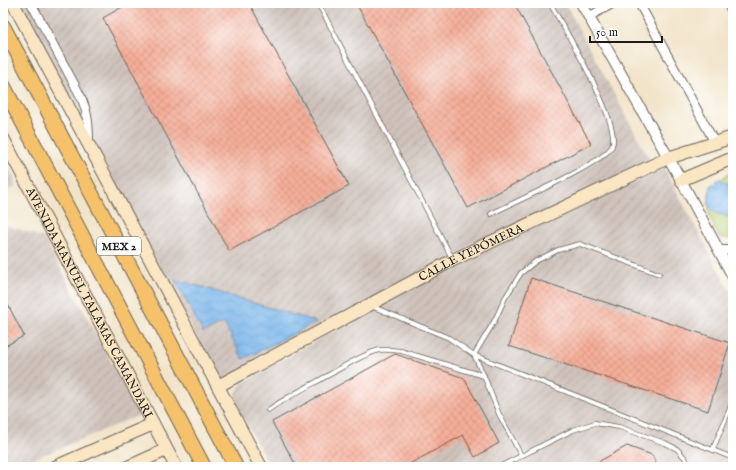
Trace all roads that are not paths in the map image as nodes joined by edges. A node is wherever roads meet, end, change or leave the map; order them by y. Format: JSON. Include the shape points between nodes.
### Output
{"nodes":[{"id":1,"x":13,"y":3,"type":"edge"},
{"id":2,"x":31,"y":3,"type":"edge"},
{"id":3,"x":318,"y":3,"type":"edge"},
{"id":4,"x":550,"y":3,"type":"edge"},
{"id":5,"x":581,"y":3,"type":"edge"},
{"id":6,"x":614,"y":3,"type":"edge"},
{"id":7,"x":639,"y":3,"type":"edge"},
{"id":8,"x":727,"y":3,"type":"edge"},
{"id":9,"x":733,"y":14,"type":"edge"},
{"id":10,"x":588,"y":17,"type":"junction"},
{"id":11,"x":3,"y":26,"type":"edge"},
{"id":12,"x":3,"y":85,"type":"edge"},
{"id":13,"x":733,"y":137,"type":"edge"},
{"id":14,"x":3,"y":138,"type":"edge"},
{"id":15,"x":715,"y":143,"type":"junction"},
{"id":16,"x":89,"y":146,"type":"junction"},
{"id":17,"x":668,"y":158,"type":"junction"},
{"id":18,"x":733,"y":158,"type":"edge"},
{"id":19,"x":681,"y":180,"type":"junction"},
{"id":20,"x":491,"y":214,"type":"dead end"},
{"id":21,"x":718,"y":250,"type":"junction"},
{"id":22,"x":733,"y":250,"type":"edge"},
{"id":23,"x":453,"y":260,"type":"junction"},
{"id":24,"x":659,"y":274,"type":"dead end"},
{"id":25,"x":733,"y":277,"type":"edge"},
{"id":26,"x":368,"y":305,"type":"junction"},
{"id":27,"x":474,"y":355,"type":"junction"},
{"id":28,"x":484,"y":376,"type":"junction"},
{"id":29,"x":218,"y":386,"type":"junction"},
{"id":30,"x":733,"y":401,"type":"edge"},
{"id":31,"x":268,"y":410,"type":"dead end"},
{"id":32,"x":152,"y":424,"type":"junction"},
{"id":33,"x":713,"y":449,"type":"junction"},
{"id":34,"x":166,"y":450,"type":"junction"},
{"id":35,"x":521,"y":456,"type":"junction"},
{"id":36,"x":733,"y":458,"type":"edge"},
{"id":37,"x":55,"y":467,"type":"edge"},
{"id":38,"x":128,"y":467,"type":"edge"},
{"id":39,"x":176,"y":467,"type":"edge"},
{"id":40,"x":204,"y":467,"type":"edge"},
{"id":41,"x":236,"y":467,"type":"edge"},
{"id":42,"x":261,"y":467,"type":"edge"},
{"id":43,"x":499,"y":467,"type":"edge"},
{"id":44,"x":690,"y":467,"type":"edge"}],
"edges":[{"from":1,"to":16,"type":"main road"},
{"from":2,"to":16,"type":"street","via":[[86,109]]},
{"from":3,"to":23,"type":"lane"},
{"from":4,"to":20,"type":"lane","via":[[594,83],[612,124],[612,146],[608,152],[593,162]]},
{"from":5,"to":10,"type":"street"},
{"from":6,"to":10,"type":"street"},
{"from":7,"to":15,"type":"street"},
{"from":8,"to":9,"type":"street"},
{"from":10,"to":17,"type":"street"},
{"from":11,"to":41,"type":"highway","number":"MEX 2"},
{"from":12,"to":40,"type":"highway","number":"MEX 2"},
{"from":13,"to":15,"type":"main road","name":"CALLE YEPÓMERA"},
{"from":14,"to":32,"type":"main road","name":"AVENIDA MANUEL TALAMAS CAMANDARI"},
{"from":15,"to":17,"type":"main road","name":"CALLE YEPÓMERA"},
{"from":16,"to":29,"type":"main road"},
{"from":17,"to":19,"type":"street"},
{"from":17,"to":23,"type":"main road","name":"CALLE YEPÓMERA"},
{"from":18,"to":19,"type":"main road"},
{"from":19,"to":21,"type":"street"},
{"from":21,"to":22,"type":"street"},
{"from":21,"to":25,"type":"street"},
{"from":23,"to":26,"type":"main road","name":"CALLE YEPÓMERA"},
{"from":24,"to":27,"type":"lane","via":[[580,244],[558,250],[536,261],[521,274]]},
{"from":26,"to":27,"type":"lane","via":[[449,338]]},
{"from":26,"to":29,"type":"main road","name":"CALLE YEPÓMERA"},
{"from":27,"to":28,"type":"lane"},
{"from":27,"to":33,"type":"lane"},
{"from":28,"to":31,"type":"lane","via":[[401,351],[380,350],[367,354]]},
{"from":28,"to":35,"type":"lane","via":[[499,414]]},
{"from":29,"to":42,"type":"main road"},
{"from":30,"to":33,"type":"lane"},
{"from":32,"to":34,"type":"main road","name":"AVENIDA MANUEL TALAMAS CAMANDARI"},
{"from":32,"to":37,"type":"main road"},
{"from":33,"to":36,"type":"lane"},
{"from":34,"to":38,"type":"main road"},
{"from":34,"to":39,"type":"main road","name":"AVENIDA MANUEL TALAMAS CAMANDARI"},
{"from":35,"to":43,"type":"lane"},
{"from":35,"to":44,"type":"lane","via":[[573,430],[595,423],[618,427],[665,443],[677,449]]}]}
